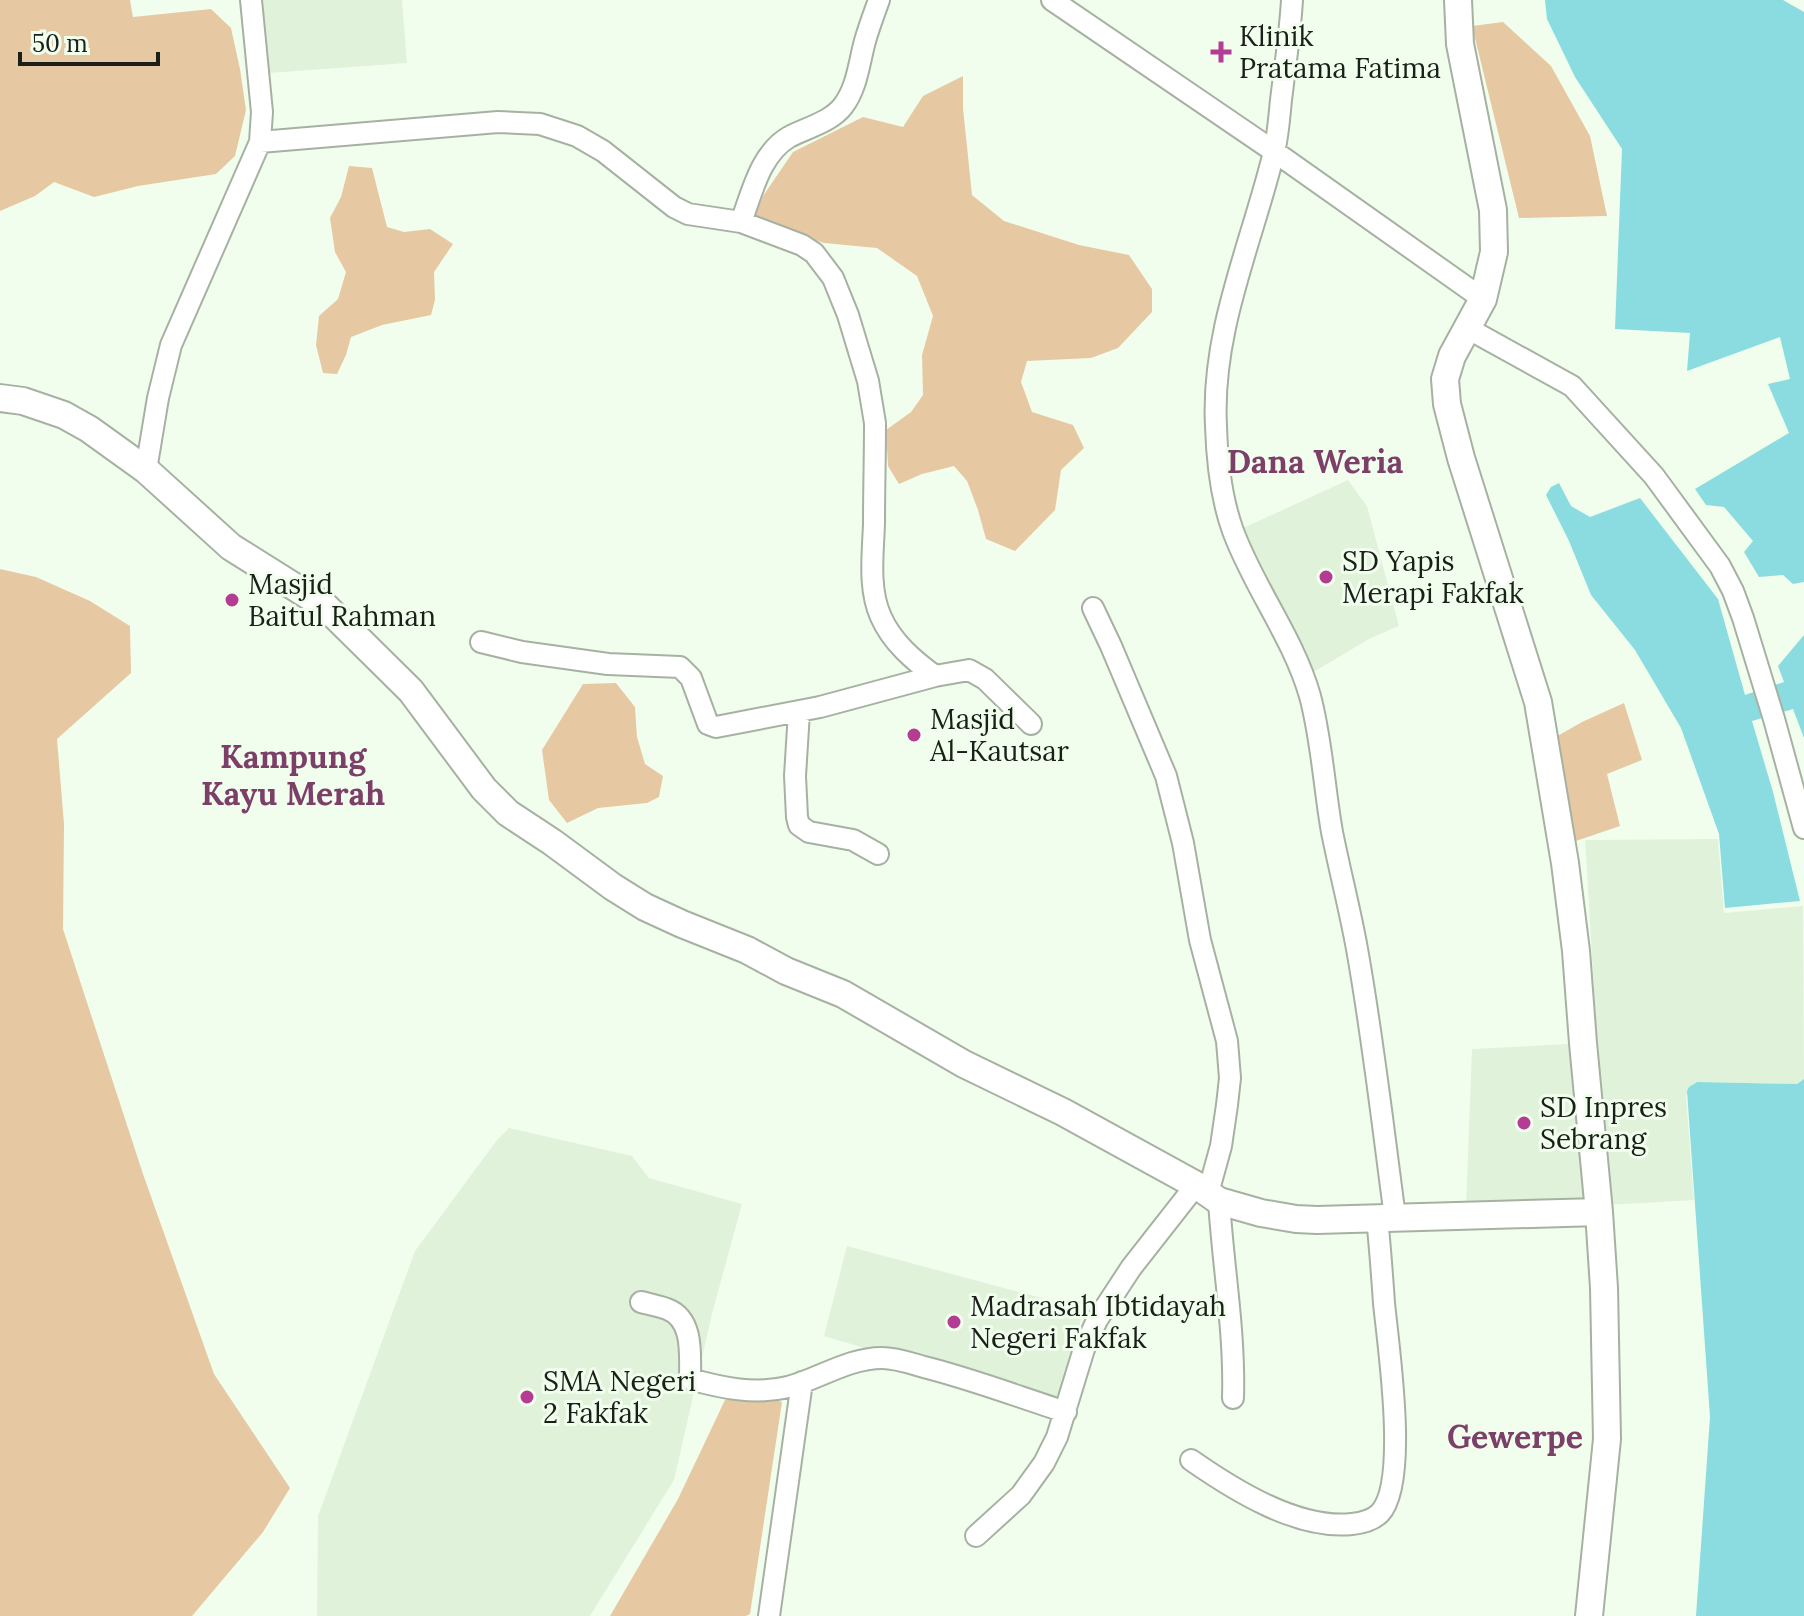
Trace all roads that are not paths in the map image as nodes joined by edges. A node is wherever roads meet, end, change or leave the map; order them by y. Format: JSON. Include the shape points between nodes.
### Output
{"nodes":[{"id":1,"x":251,"y":0,"type":"edge"},
{"id":2,"x":879,"y":0,"type":"edge"},
{"id":3,"x":1052,"y":0,"type":"edge"},
{"id":4,"x":1292,"y":0,"type":"edge"},
{"id":5,"x":1458,"y":0,"type":"edge"},
{"id":6,"x":260,"y":142,"type":"junction"},
{"id":7,"x":1275,"y":152,"type":"junction"},
{"id":8,"x":741,"y":222,"type":"junction"},
{"id":9,"x":1483,"y":299,"type":"junction"},
{"id":10,"x":1467,"y":328,"type":"junction"},
{"id":11,"x":0,"y":398,"type":"edge"},
{"id":12,"x":146,"y":470,"type":"junction"},
{"id":13,"x":1093,"y":608,"type":"dead end"},
{"id":14,"x":481,"y":642,"type":"dead end"},
{"id":15,"x":935,"y":676,"type":"junction"},
{"id":16,"x":799,"y":712,"type":"junction"},
{"id":17,"x":1031,"y":724,"type":"dead end"},
{"id":18,"x":1804,"y":828,"type":"edge"},
{"id":19,"x":878,"y":854,"type":"dead end"},
{"id":20,"x":1207,"y":1193,"type":"junction"},
{"id":21,"x":1599,"y":1212,"type":"junction"},
{"id":22,"x":1386,"y":1218,"type":"junction"},
{"id":23,"x":641,"y":1302,"type":"dead end"},
{"id":24,"x":802,"y":1382,"type":"junction"},
{"id":25,"x":1233,"y":1398,"type":"dead end"},
{"id":26,"x":1066,"y":1412,"type":"junction"},
{"id":27,"x":1191,"y":1460,"type":"dead end"},
{"id":28,"x":976,"y":1536,"type":"dead end"},
{"id":29,"x":769,"y":1616,"type":"edge"},
{"id":30,"x":1589,"y":1616,"type":"edge"}],
"edges":[{"from":1,"to":6,"type":"street"},
{"from":2,"to":8,"type":"street","via":[[843,106],[774,150]]},
{"from":3,"to":7,"type":"street"},
{"from":4,"to":7,"type":"street"},
{"from":5,"to":9,"type":"main road","via":[[1460,44],[1493,210],[1494,252]]},
{"from":6,"to":8,"type":"street","via":[[485,123],[540,124],[596,146],[688,214]]},
{"from":6,"to":12,"type":"street","via":[[171,345]]},
{"from":7,"to":9,"type":"street"},
{"from":7,"to":22,"type":"street","via":[[1224,330],[1215,421],[1218,458],[1232,530],[1298,664],[1317,724],[1369,1024]]},
{"from":8,"to":15,"type":"street","via":[[814,253],[840,291],[874,406],[875,596],[899,645]]},
{"from":9,"to":10,"type":"main road"},
{"from":10,"to":18,"type":"street","via":[[1572,386],[1654,476],[1720,566],[1738,604]]},
{"from":10,"to":21,"type":"main road","via":[[1445,379],[1447,404],[1538,702],[1576,951]]},
{"from":11,"to":12,"type":"main road","via":[[64,415]]},
{"from":12,"to":20,"type":"main road","via":[[231,547],[325,606],[411,691],[508,813],[613,887],[645,907],[843,994]]},
{"from":13,"to":20,"type":"street","via":[[1166,776],[1227,1041],[1227,1105]]},
{"from":14,"to":16,"type":"street","via":[[608,664],[680,667],[691,678],[711,727]]},
{"from":15,"to":16,"type":"street"},
{"from":15,"to":17,"type":"street","via":[[974,672]]},
{"from":16,"to":19,"type":"street","via":[[799,825],[809,832],[853,840]]},
{"from":20,"to":22,"type":"main road","via":[[1261,1213],[1296,1219]]},
{"from":20,"to":25,"type":"street","via":[[1231,1317]]},
{"from":20,"to":26,"type":"street","via":[[1131,1268],[1097,1320]]},
{"from":21,"to":22,"type":"main road"},
{"from":21,"to":30,"type":"main road","via":[[1607,1439]]},
{"from":22,"to":27,"type":"street","via":[[1395,1417],[1391,1486],[1382,1511],[1369,1520],[1333,1526],[1246,1495]]},
{"from":23,"to":24,"type":"street","via":[[670,1310],[684,1322],[690,1379],[750,1391]]},
{"from":24,"to":26,"type":"street","via":[[859,1362],[896,1359]]},
{"from":24,"to":29,"type":"street"},
{"from":26,"to":28,"type":"street","via":[[1044,1463],[1021,1495]]}]}
